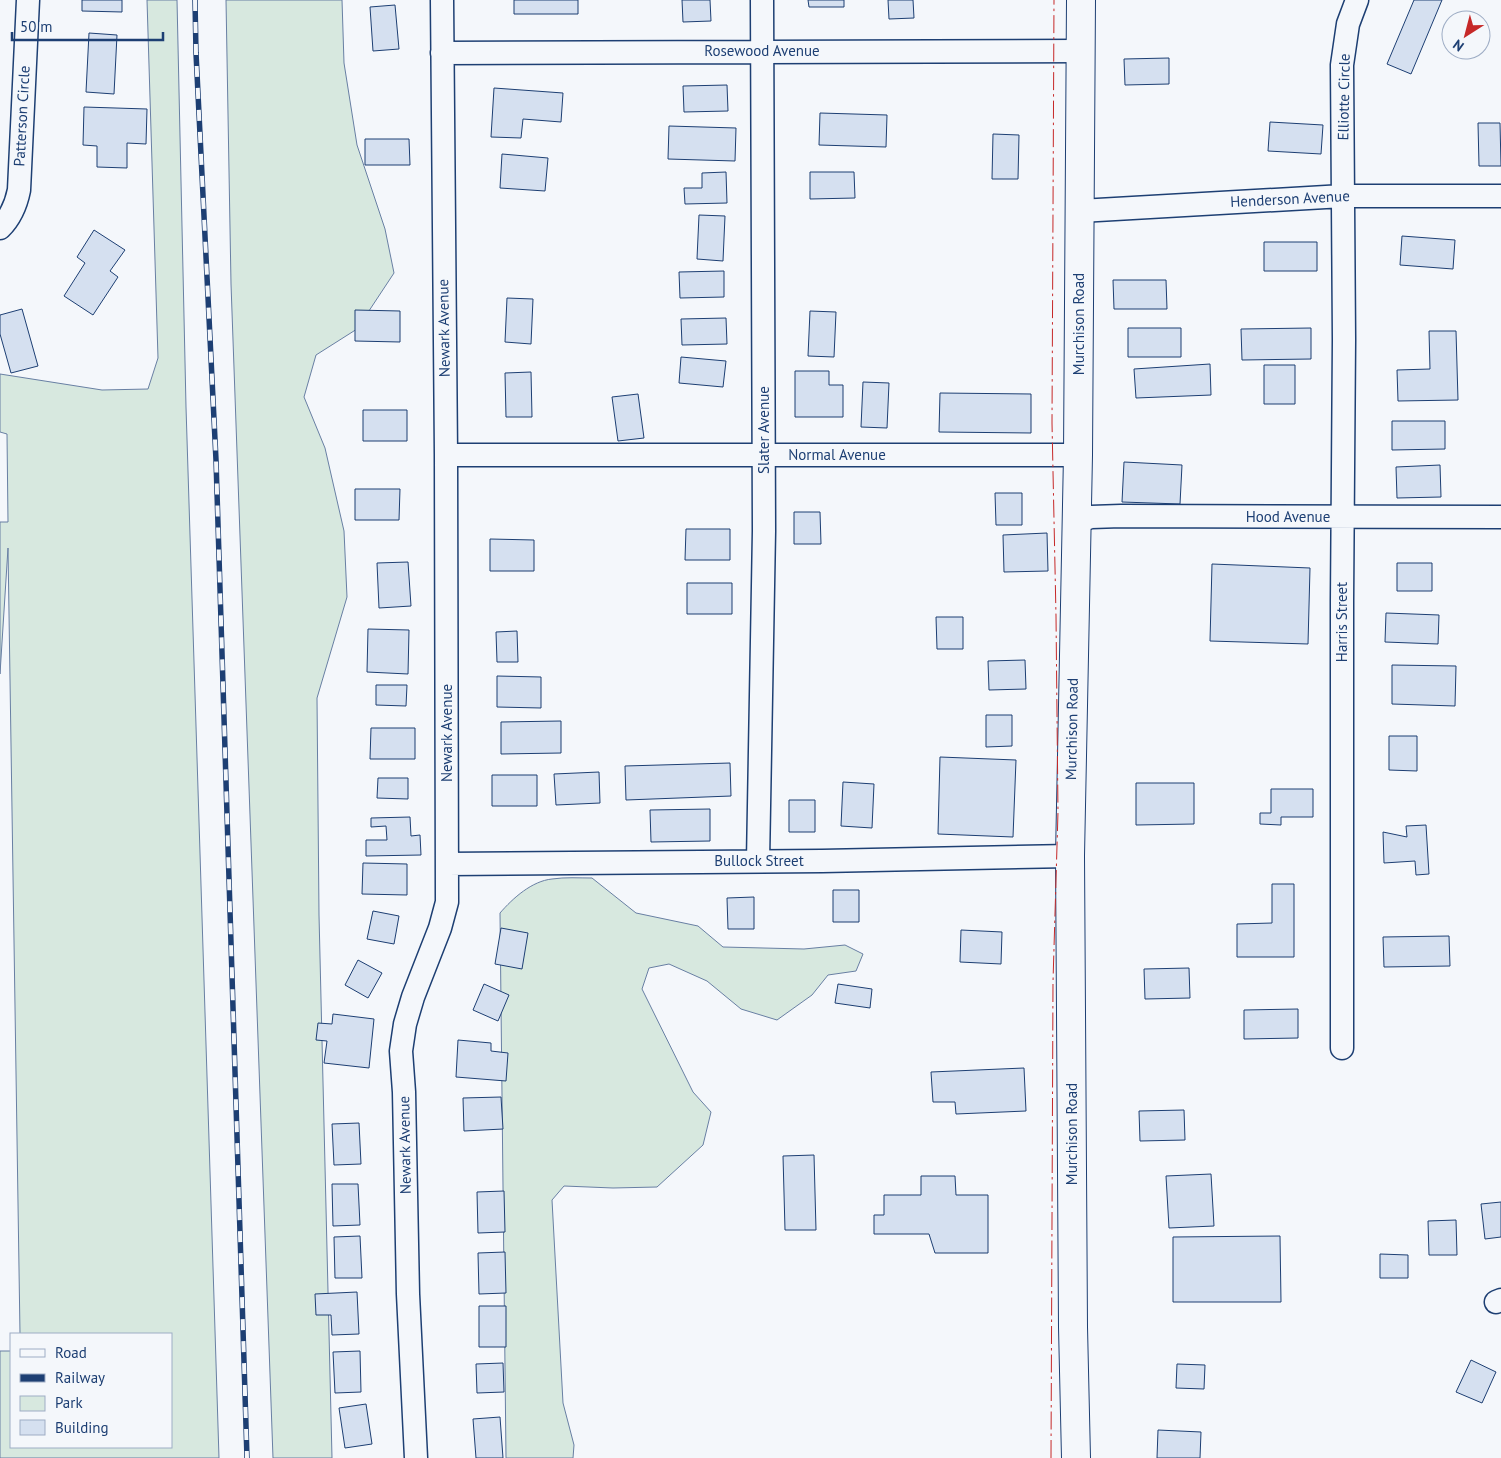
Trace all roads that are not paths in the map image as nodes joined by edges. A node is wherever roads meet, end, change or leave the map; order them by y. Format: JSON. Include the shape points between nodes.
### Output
{"nodes":[{"id":1,"x":28,"y":0,"type":"edge"},
{"id":2,"x":442,"y":0,"type":"edge"},
{"id":3,"x":762,"y":0,"type":"edge"},
{"id":4,"x":1081,"y":0,"type":"edge"},
{"id":5,"x":1357,"y":0,"type":"edge"},
{"id":6,"x":763,"y":51,"type":"junction"},
{"id":7,"x":1082,"y":51,"type":"junction"},
{"id":8,"x":442,"y":52,"type":"junction"},
{"id":9,"x":1343,"y":196,"type":"junction"},
{"id":10,"x":1501,"y":196,"type":"edge"},
{"id":11,"x":1080,"y":211,"type":"junction"},
{"id":12,"x":0,"y":228,"type":"edge"},
{"id":13,"x":1078,"y":454,"type":"junction"},
{"id":14,"x":446,"y":455,"type":"junction"},
{"id":15,"x":764,"y":455,"type":"junction"},
{"id":16,"x":1343,"y":518,"type":"junction"},
{"id":17,"x":1501,"y":518,"type":"edge"},
{"id":18,"x":1076,"y":522,"type":"junction"},
{"id":19,"x":1070,"y":856,"type":"junction"},
{"id":20,"x":758,"y":861,"type":"junction"},
{"id":21,"x":447,"y":864,"type":"junction"},
{"id":22,"x":1342,"y":1048,"type":"dead end"},
{"id":23,"x":416,"y":1458,"type":"edge"},
{"id":24,"x":1076,"y":1458,"type":"edge"}],
"edges":[{"from":1,"to":12,"type":"street","name":"Patterson Circle","via":[[19,190],[10,216]]},
{"from":2,"to":8,"type":"street","name":"Newark Avenue"},
{"from":3,"to":6,"type":"street","name":"Slater Avenue"},
{"from":4,"to":7,"type":"main road","name":"Murchison Road"},
{"from":5,"to":9,"type":"street","name":"Elliotte Circle","via":[[1348,24],[1342,65]]},
{"from":6,"to":7,"type":"street","name":"Rosewood Avenue"},
{"from":6,"to":8,"type":"street","name":"Rosewood Avenue"},
{"from":6,"to":15,"type":"street","name":"Slater Avenue"},
{"from":7,"to":11,"type":"main road","name":"Murchison Road"},
{"from":8,"to":14,"type":"street","name":"Newark Avenue"},
{"from":9,"to":10,"type":"street","name":"Henderson Avenue"},
{"from":9,"to":11,"type":"street","name":"Henderson Avenue"},
{"from":9,"to":16,"type":"street","name":"Harris Street"},
{"from":11,"to":13,"type":"main road","name":"Murchison Road"},
{"from":13,"to":15,"type":"street","name":"Normal Avenue"},
{"from":13,"to":18,"type":"main road","name":"Murchison Road"},
{"from":14,"to":15,"type":"street","name":"Normal Avenue"},
{"from":14,"to":21,"type":"street","name":"Newark Avenue"},
{"from":15,"to":20,"type":"street","name":"Slater Avenue"},
{"from":16,"to":17,"type":"street","name":"Hood Avenue"},
{"from":16,"to":18,"type":"street","name":"Hood Avenue","via":[[1121,516],[1091,517]]},
{"from":16,"to":22,"type":"street","name":"Harris Street"},
{"from":18,"to":19,"type":"main road","name":"Murchison Road"},
{"from":19,"to":20,"type":"street","name":"Bullock Street"},
{"from":19,"to":24,"type":"main road","name":"Murchison Road"},
{"from":20,"to":21,"type":"street","name":"Bullock Street"},
{"from":21,"to":23,"type":"street","name":"Newark Avenue","via":[[447,902],[413,997],[401,1051]]}]}
